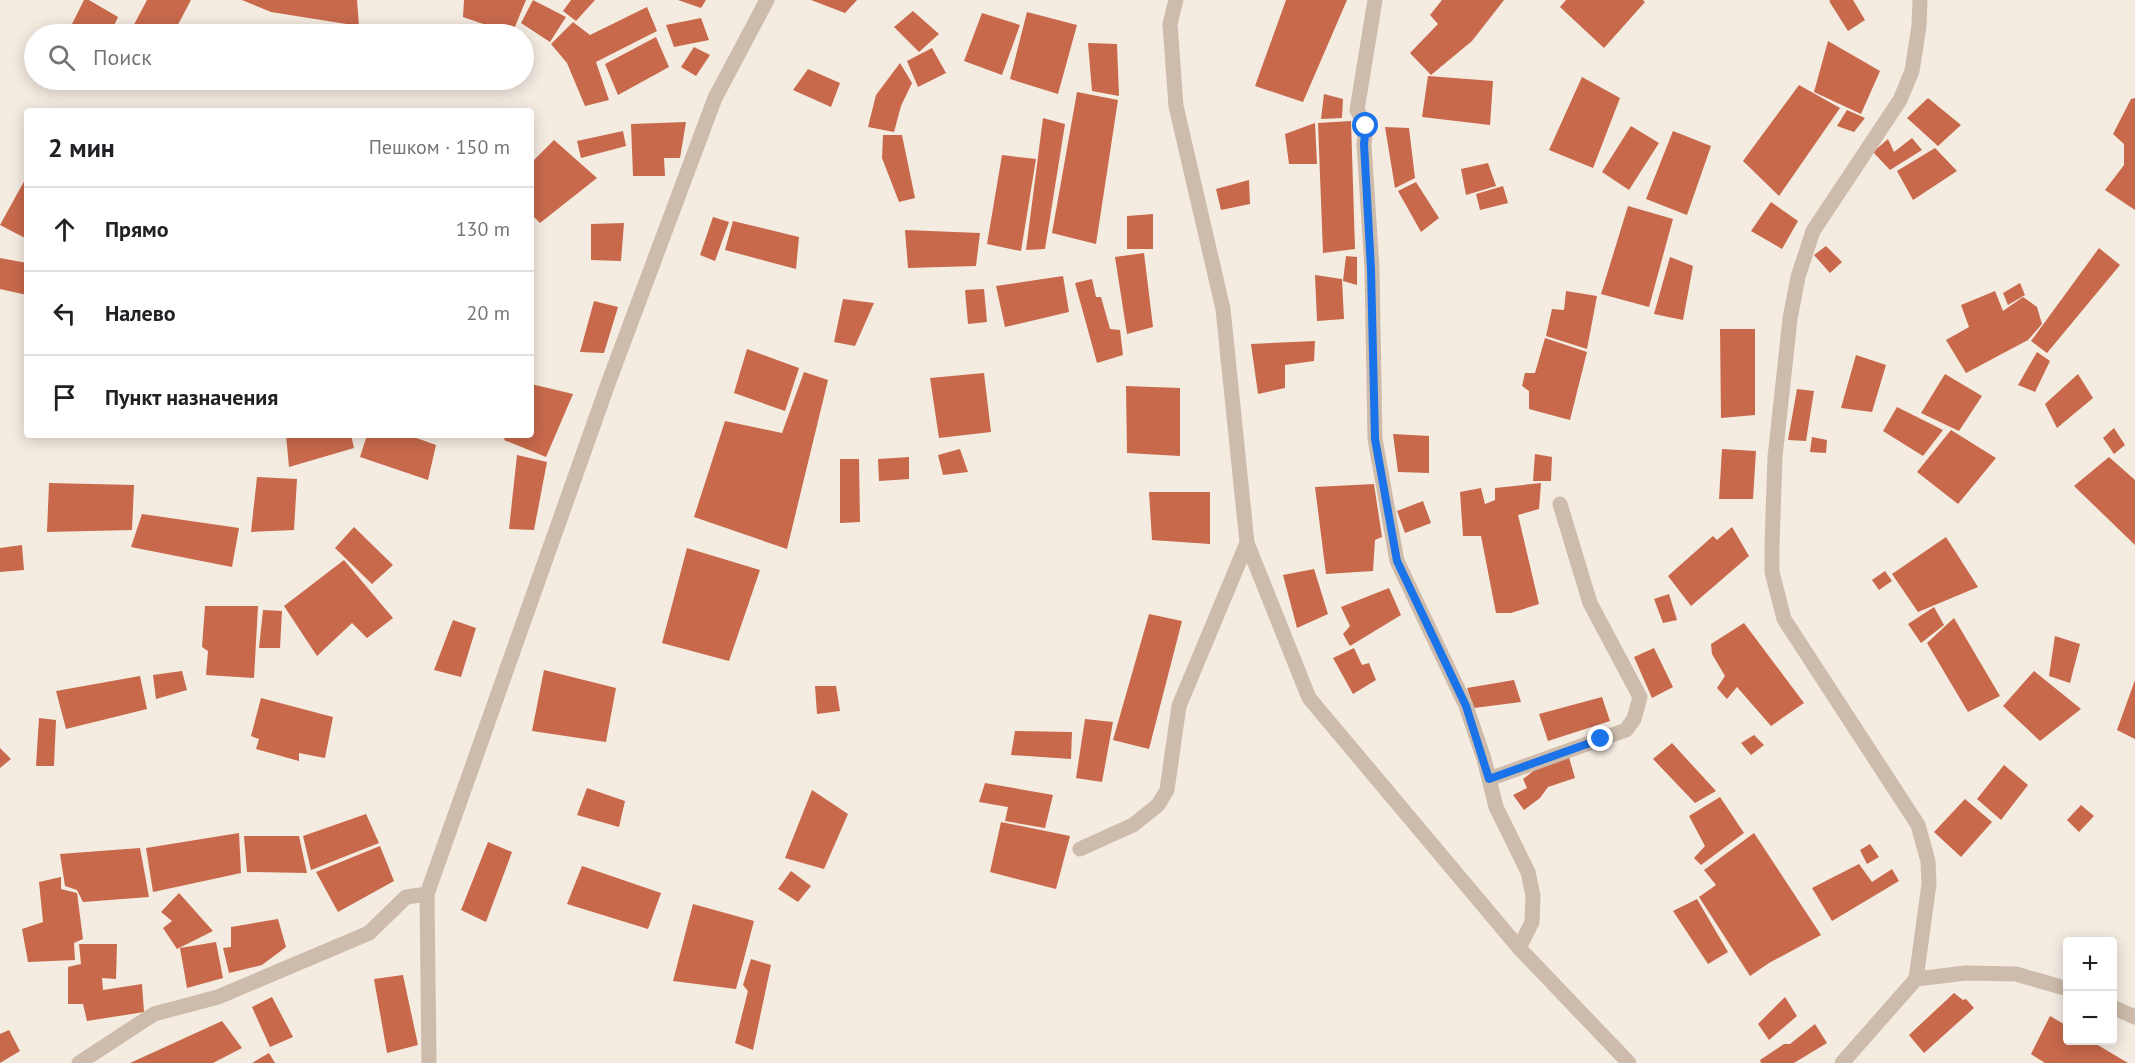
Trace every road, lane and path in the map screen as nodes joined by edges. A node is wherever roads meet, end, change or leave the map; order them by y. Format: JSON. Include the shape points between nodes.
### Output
{"nodes":[{"id":1,"x":767,"y":0,"type":"edge"},
{"id":2,"x":1176,"y":0,"type":"edge"},
{"id":3,"x":1374,"y":0,"type":"edge"},
{"id":4,"x":1920,"y":0,"type":"edge"},
{"id":5,"x":1560,"y":504,"type":"dead end"},
{"id":6,"x":1247,"y":543,"type":"junction"},
{"id":7,"x":1489,"y":779,"type":"junction"},
{"id":8,"x":1080,"y":849,"type":"dead end"},
{"id":9,"x":427,"y":894,"type":"junction"},
{"id":10,"x":1519,"y":948,"type":"junction"},
{"id":11,"x":1916,"y":979,"type":"junction"},
{"id":12,"x":2063,"y":989,"type":"edge"},
{"id":13,"x":2117,"y":1009,"type":"edge"},
{"id":14,"x":2135,"y":1017,"type":"edge"},
{"id":15,"x":79,"y":1063,"type":"edge"},
{"id":16,"x":429,"y":1063,"type":"edge"},
{"id":17,"x":1629,"y":1063,"type":"edge"},
{"id":18,"x":1842,"y":1063,"type":"edge"}],
"edges":[{"from":1,"to":9,"type":"street","via":[[715,98],[609,381]]},
{"from":2,"to":6,"type":"street","via":[[1170,24],[1176,106],[1223,309]]},
{"from":3,"to":7,"type":"street","via":[[1357,110],[1366,126],[1375,439],[1397,561],[1466,706]]},
{"from":4,"to":11,"type":"street","via":[[1912,71],[1900,100],[1813,231],[1798,277],[1775,457],[1772,545],[1772,572],[1784,619],[1918,825],[1928,861],[1929,884]]},
{"from":5,"to":7,"type":"street","via":[[1590,603],[1640,696],[1637,708],[1626,730]]},
{"from":6,"to":8,"type":"street","via":[[1179,706],[1167,790],[1158,805],[1133,825]]},
{"from":6,"to":10,"type":"street","via":[[1309,698]]},
{"from":7,"to":10,"type":"street","via":[[1496,807],[1528,872],[1533,896],[1532,922]]},
{"from":9,"to":15,"type":"street","via":[[406,897],[369,933],[218,997],[154,1014]]},
{"from":9,"to":16,"type":"street"},
{"from":10,"to":17,"type":"street"},
{"from":11,"to":12,"type":"street","via":[[1966,973],[2016,974]]},
{"from":11,"to":18,"type":"street"},
{"from":13,"to":14,"type":"street"}]}
